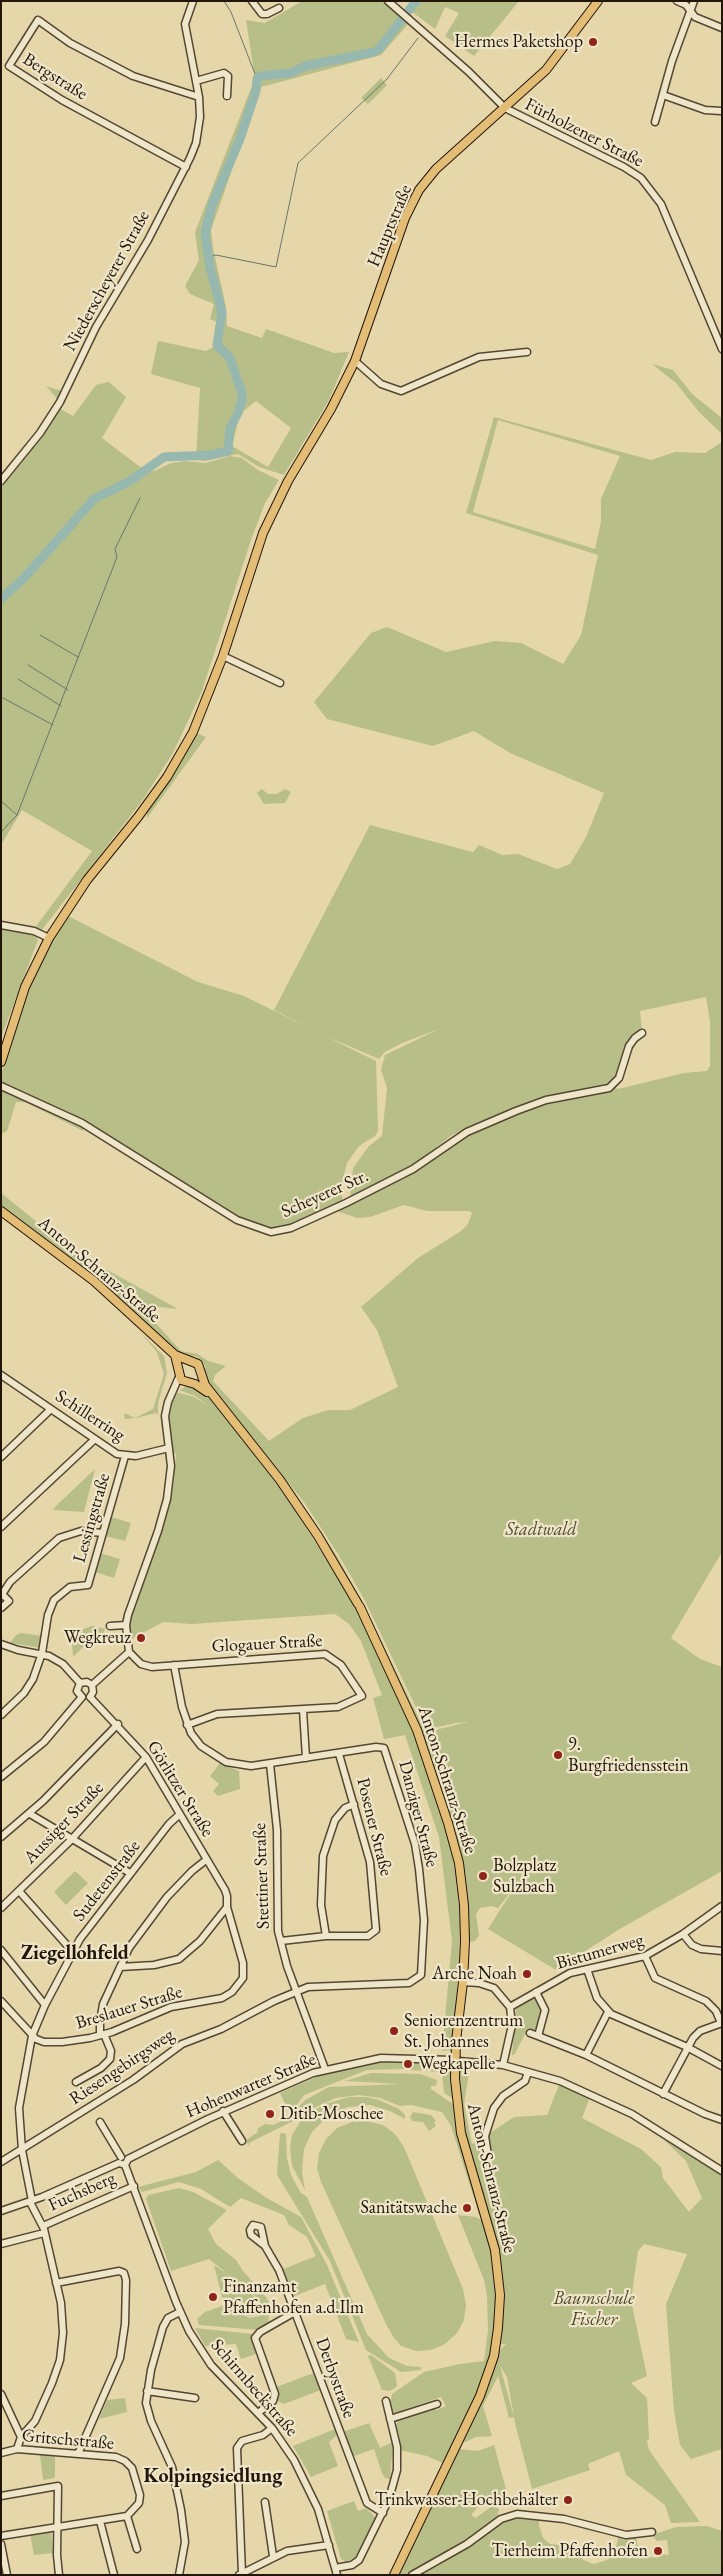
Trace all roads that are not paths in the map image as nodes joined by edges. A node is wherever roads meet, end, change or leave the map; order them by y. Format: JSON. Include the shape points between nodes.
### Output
{"nodes":[{"id":1,"x":193,"y":1,"type":"edge"},
{"id":2,"x":252,"y":1,"type":"edge"},
{"id":3,"x":388,"y":1,"type":"edge"},
{"id":4,"x":598,"y":1,"type":"edge"},
{"id":5,"x":678,"y":1,"type":"edge"},
{"id":6,"x":694,"y":1,"type":"edge"},
{"id":7,"x":279,"y":8,"type":"dead end"},
{"id":8,"x":690,"y":11,"type":"junction"},
{"id":9,"x":722,"y":28,"type":"edge"},
{"id":10,"x":196,"y":81,"type":"junction"},
{"id":11,"x":663,"y":94,"type":"junction"},
{"id":12,"x":227,"y":96,"type":"dead end"},
{"id":13,"x":199,"y":97,"type":"junction"},
{"id":14,"x":505,"y":108,"type":"junction"},
{"id":15,"x":721,"y":111,"type":"edge"},
{"id":16,"x":655,"y":122,"type":"dead end"},
{"id":17,"x":186,"y":167,"type":"junction"},
{"id":18,"x":722,"y":349,"type":"edge"},
{"id":19,"x":527,"y":352,"type":"dead end"},
{"id":20,"x":354,"y":360,"type":"junction"},
{"id":21,"x":1,"y":481,"type":"edge"},
{"id":22,"x":223,"y":656,"type":"junction"},
{"id":23,"x":280,"y":683,"type":"dead end"},
{"id":24,"x":1,"y":925,"type":"edge"},
{"id":25,"x":49,"y":938,"type":"junction"},
{"id":26,"x":642,"y":1033,"type":"dead end"},
{"id":27,"x":1,"y":1062,"type":"edge"},
{"id":28,"x":1,"y":1086,"type":"edge"},
{"id":29,"x":1,"y":1212,"type":"edge"},
{"id":30,"x":174,"y":1355,"type":"junction"},
{"id":31,"x":189,"y":1360,"type":"junction"},
{"id":32,"x":179,"y":1373,"type":"junction"},
{"id":33,"x":1,"y":1375,"type":"edge"},
{"id":34,"x":201,"y":1376,"type":"junction"},
{"id":35,"x":189,"y":1384,"type":"junction"},
{"id":36,"x":174,"y":1391,"type":"junction"},
{"id":37,"x":213,"y":1396,"type":"junction"},
{"id":38,"x":51,"y":1409,"type":"junction"},
{"id":39,"x":95,"y":1439,"type":"junction"},
{"id":40,"x":169,"y":1448,"type":"junction"},
{"id":41,"x":125,"y":1456,"type":"junction"},
{"id":42,"x":1,"y":1457,"type":"edge"},
{"id":43,"x":1,"y":1527,"type":"edge"},
{"id":44,"x":103,"y":1533,"type":"junction"},
{"id":45,"x":2,"y":1595,"type":"edge"},
{"id":46,"x":1,"y":1608,"type":"edge"},
{"id":47,"x":126,"y":1625,"type":"junction"},
{"id":48,"x":110,"y":1626,"type":"dead end"},
{"id":49,"x":1,"y":1644,"type":"edge"},
{"id":50,"x":129,"y":1652,"type":"junction"},
{"id":51,"x":42,"y":1653,"type":"junction"},
{"id":52,"x":174,"y":1665,"type":"junction"},
{"id":53,"x":80,"y":1683,"type":"junction"},
{"id":54,"x":92,"y":1685,"type":"junction"},
{"id":55,"x":90,"y":1696,"type":"junction"},
{"id":56,"x":82,"y":1697,"type":"junction"},
{"id":57,"x":303,"y":1710,"type":"junction"},
{"id":58,"x":1,"y":1715,"type":"edge"},
{"id":59,"x":118,"y":1724,"type":"junction"},
{"id":60,"x":187,"y":1725,"type":"junction"},
{"id":61,"x":339,"y":1754,"type":"junction"},
{"id":62,"x":146,"y":1757,"type":"junction"},
{"id":63,"x":306,"y":1758,"type":"junction"},
{"id":64,"x":270,"y":1764,"type":"junction"},
{"id":65,"x":1,"y":1777,"type":"edge"},
{"id":66,"x":354,"y":1804,"type":"junction"},
{"id":67,"x":30,"y":1814,"type":"junction"},
{"id":68,"x":180,"y":1814,"type":"junction"},
{"id":69,"x":1,"y":1837,"type":"edge"},
{"id":70,"x":71,"y":1840,"type":"junction"},
{"id":71,"x":206,"y":1860,"type":"junction"},
{"id":72,"x":130,"y":1873,"type":"junction"},
{"id":73,"x":19,"y":1891,"type":"junction"},
{"id":74,"x":722,"y":1906,"type":"edge"},
{"id":75,"x":227,"y":1907,"type":"junction"},
{"id":76,"x":1,"y":1908,"type":"edge"},
{"id":77,"x":683,"y":1934,"type":"junction"},
{"id":78,"x":326,"y":1936,"type":"junction"},
{"id":79,"x":281,"y":1941,"type":"junction"},
{"id":80,"x":1,"y":1950,"type":"edge"},
{"id":81,"x":722,"y":1951,"type":"edge"},
{"id":82,"x":73,"y":1952,"type":"junction"},
{"id":83,"x":645,"y":1956,"type":"junction"},
{"id":84,"x":120,"y":1966,"type":"junction"},
{"id":85,"x":587,"y":1969,"type":"junction"},
{"id":86,"x":463,"y":1982,"type":"junction"},
{"id":87,"x":296,"y":1992,"type":"junction"},
{"id":88,"x":536,"y":1992,"type":"junction"},
{"id":89,"x":1,"y":2001,"type":"edge"},
{"id":90,"x":45,"y":2005,"type":"junction"},
{"id":91,"x":510,"y":2007,"type":"junction"},
{"id":92,"x":608,"y":2012,"type":"junction"},
{"id":93,"x":721,"y":2023,"type":"edge"},
{"id":94,"x":530,"y":2033,"type":"dead end"},
{"id":95,"x":102,"y":2035,"type":"junction"},
{"id":96,"x":32,"y":2036,"type":"junction"},
{"id":97,"x":538,"y":2036,"type":"junction"},
{"id":98,"x":687,"y":2047,"type":"junction"},
{"id":99,"x":586,"y":2055,"type":"junction"},
{"id":100,"x":503,"y":2065,"type":"junction"},
{"id":101,"x":722,"y":2066,"type":"edge"},
{"id":102,"x":325,"y":2069,"type":"junction"},
{"id":103,"x":528,"y":2072,"type":"junction"},
{"id":104,"x":76,"y":2082,"type":"dead end"},
{"id":105,"x":663,"y":2094,"type":"junction"},
{"id":106,"x":224,"y":2111,"type":"junction"},
{"id":107,"x":722,"y":2120,"type":"edge"},
{"id":108,"x":100,"y":2122,"type":"dead end"},
{"id":109,"x":242,"y":2141,"type":"dead end"},
{"id":110,"x":22,"y":2150,"type":"junction"},
{"id":111,"x":488,"y":2154,"type":"dead end"},
{"id":112,"x":123,"y":2161,"type":"junction"},
{"id":113,"x":1,"y":2162,"type":"edge"},
{"id":114,"x":722,"y":2171,"type":"edge"},
{"id":115,"x":134,"y":2186,"type":"junction"},
{"id":116,"x":31,"y":2202,"type":"junction"},
{"id":117,"x":1,"y":2211,"type":"edge"},
{"id":118,"x":44,"y":2230,"type":"junction"},
{"id":119,"x":1,"y":2244,"type":"edge"},
{"id":120,"x":265,"y":2246,"type":"dead end"},
{"id":121,"x":56,"y":2283,"type":"junction"},
{"id":122,"x":180,"y":2312,"type":"junction"},
{"id":123,"x":295,"y":2312,"type":"junction"},
{"id":124,"x":147,"y":2392,"type":"junction"},
{"id":125,"x":1,"y":2394,"type":"edge"},
{"id":126,"x":195,"y":2398,"type":"dead end"},
{"id":127,"x":386,"y":2401,"type":"dead end"},
{"id":128,"x":437,"y":2404,"type":"dead end"},
{"id":129,"x":258,"y":2413,"type":"junction"},
{"id":130,"x":390,"y":2419,"type":"junction"},
{"id":131,"x":272,"y":2428,"type":"junction"},
{"id":132,"x":21,"y":2437,"type":"junction"},
{"id":133,"x":17,"y":2449,"type":"junction"},
{"id":134,"x":1,"y":2453,"type":"edge"},
{"id":135,"x":78,"y":2454,"type":"junction"},
{"id":136,"x":1,"y":2496,"type":"edge"},
{"id":137,"x":265,"y":2502,"type":"dead end"},
{"id":138,"x":383,"y":2513,"type":"junction"},
{"id":139,"x":127,"y":2516,"type":"junction"},
{"id":140,"x":100,"y":2521,"type":"junction"},
{"id":141,"x":57,"y":2527,"type":"junction"},
{"id":142,"x":652,"y":2532,"type":"dead end"},
{"id":143,"x":1,"y":2536,"type":"edge"},
{"id":144,"x":1,"y":2544,"type":"edge"},
{"id":145,"x":329,"y":2545,"type":"junction"},
{"id":146,"x":137,"y":2549,"type":"dead end"},
{"id":147,"x":272,"y":2556,"type":"junction"},
{"id":148,"x":336,"y":2572,"type":"edge"},
{"id":149,"x":240,"y":2574,"type":"edge"},
{"id":150,"x":7,"y":2575,"type":"edge"},
{"id":151,"x":59,"y":2575,"type":"edge"},
{"id":152,"x":114,"y":2575,"type":"edge"},
{"id":153,"x":179,"y":2575,"type":"edge"},
{"id":154,"x":394,"y":2575,"type":"edge"},
{"id":155,"x":412,"y":2575,"type":"edge"}],
"edges":[{"from":1,"to":10,"type":"street","name":"Niederscheyerer Straße","via":[[185,24]]},
{"from":2,"to":7,"type":"street","via":[[262,14]]},
{"from":3,"to":14,"type":"street","name":"Fürholzener Straße"},
{"from":4,"to":14,"type":"main road","name":"Hauptstraße","via":[[546,70]]},
{"from":5,"to":8,"type":"street"},
{"from":6,"to":8,"type":"street"},
{"from":8,"to":9,"type":"street","via":[[695,17]]},
{"from":8,"to":11,"type":"street"},
{"from":10,"to":12,"type":"street","via":[[224,73],[228,76]]},
{"from":10,"to":13,"type":"street","name":"Niederscheyerer Straße"},
{"from":11,"to":15,"type":"street","via":[[705,110]]},
{"from":11,"to":16,"type":"street"},
{"from":13,"to":17,"type":"street","name":"Niederscheyerer Straße","via":[[196,143]]},
{"from":13,"to":17,"type":"street","name":"Bergstraße","via":[[133,76],[70,43],[38,20],[9,66],[62,100]]},
{"from":14,"to":18,"type":"street","name":"Fürholzener Straße","via":[[641,178],[661,204]]},
{"from":14,"to":20,"type":"main road","name":"Hauptstraße","via":[[436,169],[419,190],[405,218]]},
{"from":17,"to":21,"type":"street","name":"Niederscheyerer Straße","via":[[126,279],[96,326],[57,406],[40,433]]},
{"from":19,"to":20,"type":"street","via":[[479,357],[402,392],[381,384]]},
{"from":20,"to":22,"type":"main road","name":"Hauptstraße","via":[[263,533]]},
{"from":22,"to":23,"type":"street"},
{"from":22,"to":25,"type":"main road","name":"Hauptstraße","via":[[193,732],[167,777],[87,880]]},
{"from":24,"to":25,"type":"street","via":[[34,931]]},
{"from":25,"to":27,"type":"main road","name":"Hauptstraße","via":[[25,987]]},
{"from":26,"to":28,"type":"street","name":"Scheyerer Str.","via":[[629,1046],[618,1078],[610,1088],[560,1097],[516,1111],[467,1132],[412,1169],[346,1203],[291,1228],[271,1232],[237,1220],[82,1123]]},
{"from":29,"to":30,"type":"main road","name":"Anton-Schranz-Straße","via":[[82,1271]]},
{"from":30,"to":31,"type":"main road","name":"Anton-Schranz-Straße"},
{"from":30,"to":32,"type":"main road","name":"Anton-Schranz-Straße"},
{"from":31,"to":32,"type":"main road","via":[[182,1363]]},
{"from":31,"to":34,"type":"main road","name":"Anton-Schranz-Straße","via":[[200,1366]]},
{"from":32,"to":35,"type":"main road","name":"Anton-Schranz-Straße"},
{"from":32,"to":36,"type":"street"},
{"from":33,"to":38,"type":"street","name":"Schillerring"},
{"from":34,"to":35,"type":"main road"},
{"from":34,"to":37,"type":"main road","name":"Anton-Schranz-Straße"},
{"from":35,"to":36,"type":"street"},
{"from":35,"to":37,"type":"main road","name":"Anton-Schranz-Straße"},
{"from":36,"to":40,"type":"street","via":[[165,1416]]},
{"from":37,"to":86,"type":"main road","name":"Anton-Schranz-Straße","via":[[280,1480],[318,1536],[359,1606],[407,1705],[459,1863],[464,1905]]},
{"from":38,"to":39,"type":"street","name":"Schillerring"},
{"from":38,"to":42,"type":"street"},
{"from":39,"to":41,"type":"street","name":"Schillerring"},
{"from":39,"to":43,"type":"street"},
{"from":40,"to":41,"type":"street","name":"Schillerring"},
{"from":40,"to":47,"type":"street","via":[[167,1499]]},
{"from":41,"to":44,"type":"street","name":"Lessingstraße"},
{"from":44,"to":45,"type":"street","via":[[80,1531],[59,1538],[10,1582]]},
{"from":44,"to":51,"type":"street","name":"Lessingstraße","via":[[88,1585],[70,1587],[51,1604]]},
{"from":45,"to":46,"type":"street","via":[[9,1601]]},
{"from":47,"to":48,"type":"street"},
{"from":47,"to":50,"type":"street"},
{"from":49,"to":51,"type":"street"},
{"from":50,"to":52,"type":"street","name":"Glogauer Straße","via":[[146,1666]]},
{"from":50,"to":54,"type":"street"},
{"from":51,"to":53,"type":"street","via":[[63,1664]]},
{"from":51,"to":58,"type":"street","via":[[28,1687]]},
{"from":52,"to":57,"type":"street","name":"Glogauer Straße","via":[[330,1655],[350,1675],[362,1696],[338,1707]]},
{"from":52,"to":60,"type":"street","name":"Danziger Straße"},
{"from":53,"to":54,"type":"street"},
{"from":53,"to":56,"type":"street","via":[[77,1691]]},
{"from":54,"to":55,"type":"street"},
{"from":55,"to":56,"type":"street"},
{"from":55,"to":59,"type":"street","name":"Görlitzer Straße"},
{"from":56,"to":65,"type":"street","via":[[44,1742]]},
{"from":57,"to":60,"type":"street","name":"Glogauer Straße","via":[[217,1714]]},
{"from":57,"to":63,"type":"street"},
{"from":59,"to":62,"type":"street","name":"Görlitzer Straße"},
{"from":59,"to":67,"type":"street"},
{"from":60,"to":64,"type":"street","name":"Danziger Straße","via":[[196,1740],[221,1760],[246,1767]]},
{"from":61,"to":63,"type":"street","name":"Danziger Straße"},
{"from":61,"to":66,"type":"street","name":"Posener Straße"},
{"from":61,"to":87,"type":"street","name":"Danziger Straße","via":[[380,1747],[385,1751],[417,1858],[424,1920],[422,1972],[419,1978],[409,1983],[308,1987]]},
{"from":62,"to":68,"type":"street","name":"Görlitzer Straße"},
{"from":62,"to":70,"type":"street","name":"Aussiger Straße"},
{"from":63,"to":64,"type":"street","name":"Danziger Straße"},
{"from":64,"to":79,"type":"street","name":"Stettiner Straße","via":[[277,1830],[276,1898]]},
{"from":66,"to":78,"type":"street","via":[[345,1808],[335,1820],[325,1847],[321,1896]]},
{"from":66,"to":78,"type":"street","name":"Posener Straße","via":[[370,1862],[377,1927],[368,1936]]},
{"from":67,"to":69,"type":"street"},
{"from":67,"to":70,"type":"street"},
{"from":68,"to":71,"type":"street","name":"Görlitzer Straße"},
{"from":68,"to":72,"type":"street","name":"Sudetenstraße"},
{"from":70,"to":72,"type":"street"},
{"from":70,"to":73,"type":"street","name":"Aussiger Straße"},
{"from":71,"to":75,"type":"street","name":"Görlitzer Straße","via":[[226,1892]]},
{"from":71,"to":84,"type":"street","via":[[192,1870],[157,1909]]},
{"from":72,"to":82,"type":"street","name":"Sudetenstraße"},
{"from":73,"to":76,"type":"street","name":"Aussiger Straße"},
{"from":73,"to":82,"type":"street"},
{"from":74,"to":77,"type":"street","name":"Bistumerweg"},
{"from":75,"to":84,"type":"street","via":[[200,1941],[178,1959],[154,1966]]},
{"from":75,"to":95,"type":"street","name":"Breslauer Straße","via":[[244,1968],[243,1978],[232,1992],[210,2002],[160,2011]]},
{"from":77,"to":81,"type":"street","via":[[696,1947]]},
{"from":77,"to":83,"type":"street","name":"Bistumerweg"},
{"from":78,"to":79,"type":"street","name":"Posener Straße"},
{"from":79,"to":87,"type":"street","name":"Stettiner Straße"},
{"from":80,"to":90,"type":"street"},
{"from":82,"to":90,"type":"street","name":"Sudetenstraße"},
{"from":83,"to":85,"type":"street","name":"Bistumerweg"},
{"from":83,"to":93,"type":"street","via":[[655,1978],[706,2001],[716,2011]]},
{"from":84,"to":95,"type":"street","via":[[101,2010]]},
{"from":85,"to":88,"type":"street","name":"Bistumerweg","via":[[565,1975]]},
{"from":85,"to":92,"type":"street","via":[[595,1993]]},
{"from":86,"to":91,"type":"street","via":[[494,1988]]},
{"from":86,"to":154,"type":"main road","name":"Anton-Schranz-Straße","bridge":true,"via":[[455,2079],[460,2133],[495,2250],[500,2295],[498,2328],[494,2356],[480,2396]]},
{"from":87,"to":102,"type":"street","name":"Stettiner Straße"},
{"from":87,"to":110,"type":"street","name":"Riesengebirgsweg","via":[[221,2029],[182,2044],[133,2080]]},
{"from":88,"to":91,"type":"street","name":"Bistumerweg"},
{"from":88,"to":97,"type":"street","via":[[545,2010]]},
{"from":89,"to":96,"type":"street"},
{"from":90,"to":96,"type":"street","name":"Sudetenstraße"},
{"from":91,"to":100,"type":"street","via":[[512,2025]]},
{"from":92,"to":98,"type":"street"},
{"from":92,"to":99,"type":"street"},
{"from":93,"to":98,"type":"street","via":[[700,2031]]},
{"from":94,"to":97,"type":"street"},
{"from":95,"to":96,"type":"street","name":"Breslauer Straße","via":[[49,2043]]},
{"from":95,"to":104,"type":"street","via":[[111,2051],[110,2060]]},
{"from":96,"to":110,"type":"street","name":"Sudetenstraße","via":[[19,2108]]},
{"from":97,"to":99,"type":"street"},
{"from":98,"to":101,"type":"street"},
{"from":98,"to":105,"type":"street"},
{"from":99,"to":105,"type":"street"},
{"from":100,"to":102,"type":"street","name":"Hohenwarter Straße","via":[[381,2058]]},
{"from":100,"to":103,"type":"street","name":"Hohenwarter Straße"},
{"from":102,"to":106,"type":"street","name":"Hohenwarter Straße"},
{"from":103,"to":111,"type":"street","via":[[525,2081],[503,2096],[494,2108],[485,2136]]},
{"from":103,"to":114,"type":"street","name":"Hohenwarter Straße","via":[[560,2081],[632,2114]]},
{"from":105,"to":107,"type":"street"},
{"from":106,"to":109,"type":"street"},
{"from":106,"to":112,"type":"street","name":"Hohenwarter Straße"},
{"from":108,"to":112,"type":"street","name":"Schirmbeckstraße"},
{"from":110,"to":113,"type":"street","name":"Riesengebirgsweg"},
{"from":110,"to":116,"type":"street","name":"Sudetenstraße"},
{"from":112,"to":115,"type":"street","name":"Schirmbeckstraße"},
{"from":112,"to":116,"type":"street","name":"Hohenwarter Straße"},
{"from":115,"to":118,"type":"street","name":"Fuchsberg"},
{"from":115,"to":122,"type":"street","name":"Schirmbeckstraße"},
{"from":116,"to":117,"type":"street","name":"Hohenwarter Straße"},
{"from":116,"to":118,"type":"street","name":"Sudetenstraße"},
{"from":118,"to":119,"type":"street","name":"Fuchsberg"},
{"from":118,"to":121,"type":"street","name":"Sudetenstraße"},
{"from":120,"to":123,"type":"street","name":"Derbystraße","via":[[277,2266]]},
{"from":121,"to":132,"type":"street","name":"Sudetenstraße","via":[[63,2323],[60,2360],[38,2416]]},
{"from":121,"to":135,"type":"street","via":[[119,2271],[124,2273],[126,2280],[120,2358]]},
{"from":122,"to":124,"type":"street","via":[[165,2322]]},
{"from":122,"to":129,"type":"street","name":"Schirmbeckstraße","via":[[211,2365]]},
{"from":123,"to":129,"type":"street","via":[[255,2338],[275,2394],[273,2401]]},
{"from":123,"to":138,"type":"street","name":"Derbystraße","via":[[367,2503]]},
{"from":124,"to":126,"type":"street"},
{"from":124,"to":153,"type":"street","via":[[148,2412],[172,2467],[182,2510],[185,2542]]},
{"from":125,"to":132,"type":"street"},
{"from":127,"to":130,"type":"street"},
{"from":128,"to":130,"type":"street"},
{"from":129,"to":131,"type":"street","name":"Schirmbeckstraße"},
{"from":130,"to":138,"type":"street","via":[[397,2462]]},
{"from":131,"to":145,"type":"street","name":"Schirmbeckstraße","via":[[292,2455],[310,2490]]},
{"from":131,"to":149,"type":"street","via":[[263,2435],[242,2441],[237,2448]]},
{"from":132,"to":133,"type":"street"},
{"from":133,"to":134,"type":"street","name":"Gritschstraße"},
{"from":133,"to":135,"type":"street","name":"Gritschstraße"},
{"from":135,"to":139,"type":"street","name":"Gritschstraße","via":[[116,2457],[128,2463],[140,2495],[138,2503]]},
{"from":136,"to":141,"type":"street","via":[[58,2486]]},
{"from":137,"to":147,"type":"street"},
{"from":138,"to":148,"type":"street","via":[[359,2560]]},
{"from":139,"to":140,"type":"street"},
{"from":139,"to":146,"type":"street"},
{"from":140,"to":141,"type":"street"},
{"from":140,"to":152,"type":"street"},
{"from":141,"to":143,"type":"street"},
{"from":141,"to":151,"type":"street"},
{"from":142,"to":155,"type":"street","via":[[634,2536],[564,2519],[512,2514]]},
{"from":144,"to":150,"type":"street"},
{"from":145,"to":147,"type":"street","via":[[292,2549]]},
{"from":145,"to":148,"type":"street","name":"Schirmbeckstraße"},
{"from":147,"to":149,"type":"street"}]}
